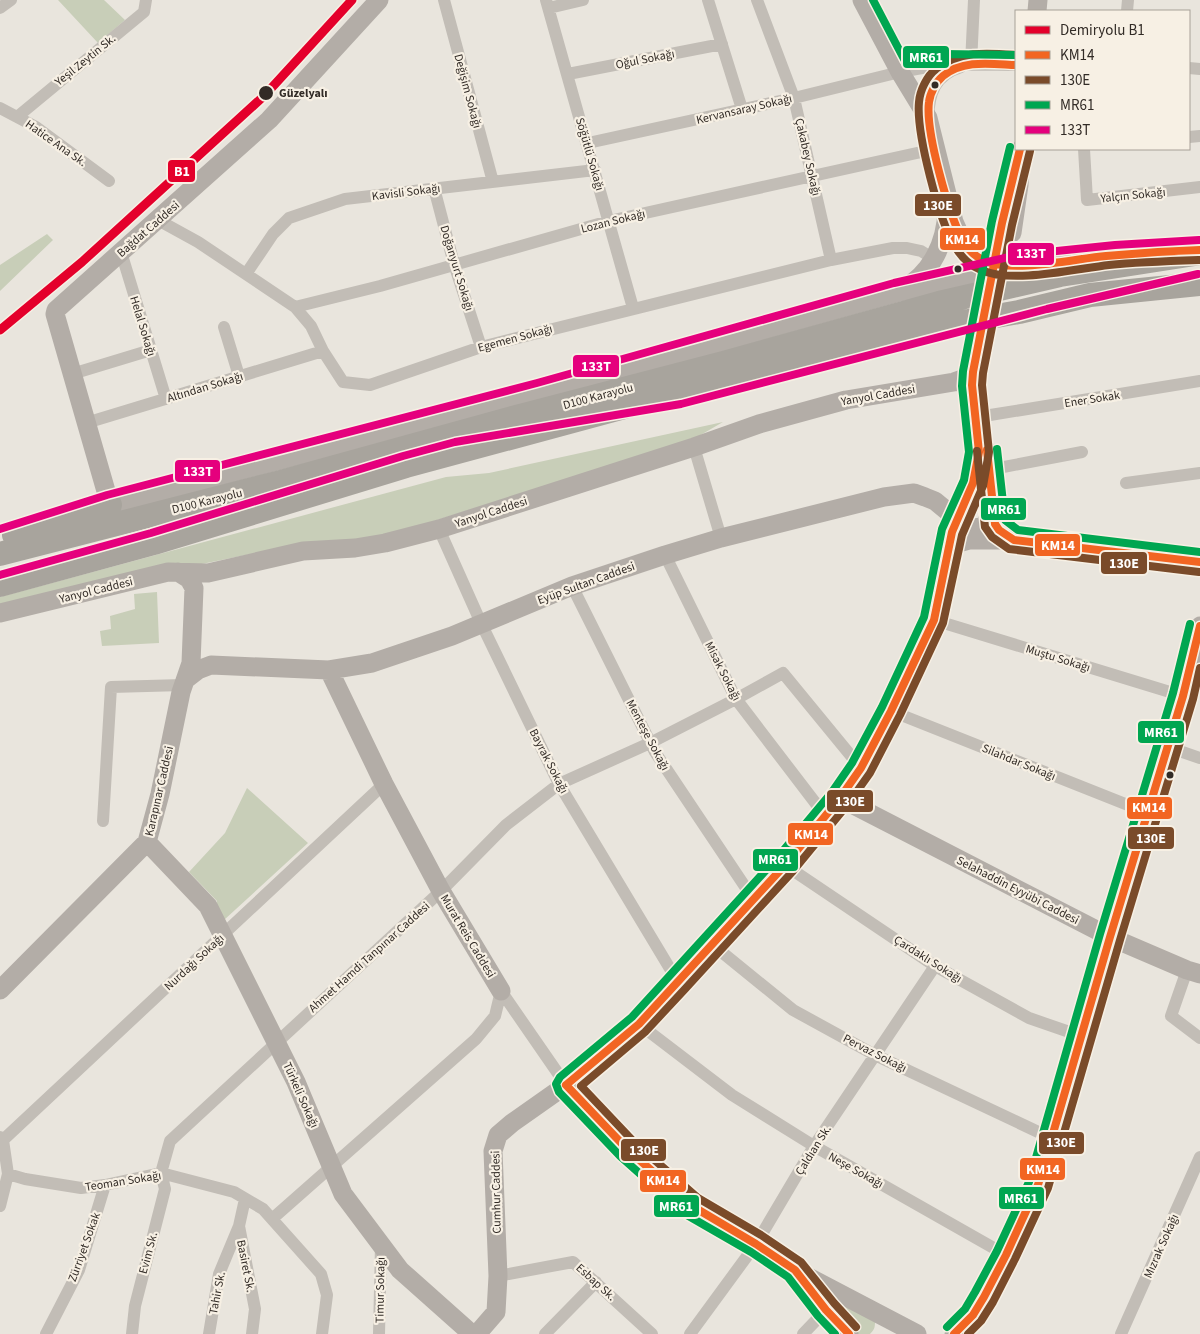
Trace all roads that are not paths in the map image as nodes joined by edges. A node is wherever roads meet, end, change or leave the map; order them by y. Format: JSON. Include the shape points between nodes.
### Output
{"nodes":[{"id":1,"x":11,"y":0,"type":"edge"},
{"id":2,"x":146,"y":0,"type":"edge"},
{"id":3,"x":378,"y":0,"type":"edge"},
{"id":4,"x":444,"y":0,"type":"edge"},
{"id":5,"x":583,"y":0,"type":"edge"},
{"id":6,"x":708,"y":0,"type":"edge"},
{"id":7,"x":757,"y":0,"type":"edge"},
{"id":8,"x":862,"y":0,"type":"edge"},
{"id":9,"x":974,"y":0,"type":"edge"},
{"id":10,"x":548,"y":4,"type":"edge"},
{"id":11,"x":0,"y":8,"type":"edge"},
{"id":12,"x":722,"y":44,"type":"junction"},
{"id":13,"x":971,"y":64,"type":"junction"},
{"id":14,"x":1015,"y":65,"type":"edge"},
{"id":15,"x":900,"y":72,"type":"junction"},
{"id":16,"x":568,"y":74,"type":"junction"},
{"id":17,"x":794,"y":98,"type":"junction"},
{"id":18,"x":0,"y":108,"type":"edge"},
{"id":19,"x":742,"y":109,"type":"junction"},
{"id":20,"x":17,"y":116,"type":"junction"},
{"id":21,"x":928,"y":118,"type":"junction"},
{"id":22,"x":588,"y":144,"type":"junction"},
{"id":23,"x":935,"y":149,"type":"junction"},
{"id":24,"x":1021,"y":150,"type":"edge"},
{"id":25,"x":1084,"y":150,"type":"edge"},
{"id":26,"x":595,"y":170,"type":"junction"},
{"id":27,"x":812,"y":176,"type":"junction"},
{"id":28,"x":109,"y":181,"type":"dead end"},
{"id":29,"x":493,"y":182,"type":"junction"},
{"id":30,"x":1200,"y":187,"type":"edge"},
{"id":31,"x":434,"y":188,"type":"junction"},
{"id":32,"x":947,"y":198,"type":"junction"},
{"id":33,"x":158,"y":220,"type":"junction"},
{"id":34,"x":609,"y":221,"type":"junction"},
{"id":35,"x":121,"y":252,"type":"junction"},
{"id":36,"x":1200,"y":252,"type":"edge"},
{"id":37,"x":934,"y":259,"type":"junction"},
{"id":38,"x":831,"y":260,"type":"junction"},
{"id":39,"x":454,"y":264,"type":"junction"},
{"id":40,"x":1020,"y":265,"type":"junction"},
{"id":41,"x":246,"y":274,"type":"junction"},
{"id":42,"x":1200,"y":284,"type":"edge"},
{"id":43,"x":896,"y":293,"type":"junction"},
{"id":44,"x":295,"y":307,"type":"junction"},
{"id":45,"x":633,"y":308,"type":"junction"},
{"id":46,"x":224,"y":327,"type":"dead end"},
{"id":47,"x":481,"y":346,"type":"junction"},
{"id":48,"x":151,"y":350,"type":"junction"},
{"id":49,"x":323,"y":350,"type":"junction"},
{"id":50,"x":978,"y":367,"type":"junction"},
{"id":51,"x":72,"y":374,"type":"junction"},
{"id":52,"x":239,"y":376,"type":"junction"},
{"id":53,"x":1200,"y":381,"type":"edge"},
{"id":54,"x":166,"y":398,"type":"junction"},
{"id":55,"x":984,"y":416,"type":"junction"},
{"id":56,"x":86,"y":423,"type":"junction"},
{"id":57,"x":694,"y":447,"type":"junction"},
{"id":58,"x":1082,"y":452,"type":"dead end"},
{"id":59,"x":988,"y":470,"type":"junction"},
{"id":60,"x":1200,"y":473,"type":"edge"},
{"id":61,"x":1126,"y":483,"type":"dead end"},
{"id":62,"x":110,"y":505,"type":"junction"},
{"id":63,"x":992,"y":508,"type":"junction"},
{"id":64,"x":960,"y":518,"type":"junction"},
{"id":65,"x":439,"y":529,"type":"junction"},
{"id":66,"x":721,"y":538,"type":"junction"},
{"id":67,"x":0,"y":539,"type":"edge"},
{"id":68,"x":1014,"y":540,"type":"junction"},
{"id":69,"x":947,"y":552,"type":"junction"},
{"id":70,"x":0,"y":554,"type":"edge"},
{"id":71,"x":665,"y":555,"type":"junction"},
{"id":72,"x":1200,"y":562,"type":"edge"},
{"id":73,"x":222,"y":571,"type":"junction"},
{"id":74,"x":178,"y":572,"type":"junction"},
{"id":75,"x":0,"y":585,"type":"edge"},
{"id":76,"x":572,"y":586,"type":"junction"},
{"id":77,"x":195,"y":595,"type":"junction"},
{"id":78,"x":0,"y":613,"type":"edge"},
{"id":79,"x":934,"y":620,"type":"junction"},
{"id":80,"x":481,"y":623,"type":"junction"},
{"id":81,"x":1200,"y":626,"type":"edge"},
{"id":82,"x":193,"y":642,"type":"junction"},
{"id":83,"x":211,"y":665,"type":"junction"},
{"id":84,"x":329,"y":670,"type":"junction"},
{"id":85,"x":184,"y":682,"type":"junction"},
{"id":86,"x":1183,"y":696,"type":"junction"},
{"id":87,"x":736,"y":699,"type":"junction"},
{"id":88,"x":891,"y":711,"type":"junction"},
{"id":89,"x":650,"y":742,"type":"junction"},
{"id":90,"x":1168,"y":747,"type":"junction"},
{"id":91,"x":1200,"y":758,"type":"edge"},
{"id":92,"x":861,"y":768,"type":"junction"},
{"id":93,"x":384,"y":784,"type":"junction"},
{"id":94,"x":559,"y":784,"type":"junction"},
{"id":95,"x":840,"y":798,"type":"junction"},
{"id":96,"x":1148,"y":813,"type":"junction"},
{"id":97,"x":103,"y":821,"type":"dead end"},
{"id":98,"x":147,"y":842,"type":"junction"},
{"id":99,"x":785,"y":865,"type":"junction"},
{"id":100,"x":441,"y":891,"type":"junction"},
{"id":101,"x":754,"y":900,"type":"junction"},
{"id":102,"x":224,"y":935,"type":"junction"},
{"id":103,"x":1110,"y":937,"type":"junction"},
{"id":104,"x":712,"y":945,"type":"junction"},
{"id":105,"x":935,"y":966,"type":"junction"},
{"id":106,"x":1193,"y":972,"type":"edge"},
{"id":107,"x":678,"y":982,"type":"junction"},
{"id":108,"x":0,"y":990,"type":"edge"},
{"id":109,"x":501,"y":991,"type":"junction"},
{"id":110,"x":639,"y":1024,"type":"junction"},
{"id":111,"x":1081,"y":1036,"type":"junction"},
{"id":112,"x":1200,"y":1038,"type":"edge"},
{"id":113,"x":276,"y":1042,"type":"junction"},
{"id":114,"x":875,"y":1055,"type":"junction"},
{"id":115,"x":566,"y":1084,"type":"junction"},
{"id":116,"x":1052,"y":1138,"type":"junction"},
{"id":117,"x":2,"y":1139,"type":"edge"},
{"id":118,"x":814,"y":1146,"type":"junction"},
{"id":119,"x":1200,"y":1158,"type":"edge"},
{"id":120,"x":331,"y":1167,"type":"junction"},
{"id":121,"x":161,"y":1173,"type":"junction"},
{"id":122,"x":8,"y":1174,"type":"junction"},
{"id":123,"x":105,"y":1185,"type":"junction"},
{"id":124,"x":245,"y":1199,"type":"junction"},
{"id":125,"x":0,"y":1206,"type":"edge"},
{"id":126,"x":272,"y":1220,"type":"junction"},
{"id":127,"x":238,"y":1226,"type":"junction"},
{"id":128,"x":756,"y":1244,"type":"junction"},
{"id":129,"x":381,"y":1245,"type":"junction"},
{"id":130,"x":1006,"y":1255,"type":"junction"},
{"id":131,"x":796,"y":1270,"type":"junction"},
{"id":132,"x":498,"y":1276,"type":"junction"},
{"id":133,"x":596,"y":1282,"type":"junction"},
{"id":134,"x":826,"y":1310,"type":"junction"},
{"id":135,"x":51,"y":1332,"type":"edge"},
{"id":136,"x":958,"y":1333,"type":"edge"},
{"id":137,"x":132,"y":1334,"type":"edge"},
{"id":138,"x":209,"y":1334,"type":"edge"},
{"id":139,"x":252,"y":1334,"type":"edge"},
{"id":140,"x":322,"y":1334,"type":"edge"},
{"id":141,"x":379,"y":1334,"type":"edge"},
{"id":142,"x":472,"y":1334,"type":"edge"},
{"id":143,"x":477,"y":1334,"type":"edge"},
{"id":144,"x":545,"y":1334,"type":"edge"},
{"id":145,"x":652,"y":1334,"type":"edge"},
{"id":146,"x":690,"y":1334,"type":"edge"},
{"id":147,"x":803,"y":1334,"type":"edge"},
{"id":148,"x":849,"y":1334,"type":"edge"},
{"id":149,"x":916,"y":1334,"type":"edge"},
{"id":150,"x":1121,"y":1334,"type":"edge"}],
"edges":[{"from":1,"to":11,"type":"street"},
{"from":2,"to":20,"type":"street","name":"Yeşil Zeytin Sk.","via":[[144,12]]},
{"from":3,"to":33,"type":"street","name":"Bağdat Caddesi","via":[[269,120]]},
{"from":4,"to":29,"type":"street","name":"Değişim Sokağı"},
{"from":5,"to":10,"type":"street"},
{"from":6,"to":12,"type":"street"},
{"from":7,"to":17,"type":"street","name":"Çakabey Sokağı"},
{"from":8,"to":15,"type":"street"},
{"from":9,"to":13,"type":"street"},
{"from":10,"to":16,"type":"street","name":"Söğütlü Sokağı"},
{"from":12,"to":16,"type":"street","name":"Oğul Sokağı"},
{"from":12,"to":19,"type":"street"},
{"from":13,"to":14,"type":"street","name":"Kervansaray Sokağı"},
{"from":13,"to":15,"type":"street","name":"Kervansaray Sokağı","via":[[944,64]]},
{"from":13,"to":21,"type":"street","via":[[952,69],[935,85],[929,101]]},
{"from":15,"to":17,"type":"street","name":"Kervansaray Sokağı"},
{"from":15,"to":21,"type":"street"},
{"from":16,"to":22,"type":"street","name":"Söğütlü Sokağı"},
{"from":17,"to":19,"type":"street","name":"Kervansaray Sokağı"},
{"from":17,"to":27,"type":"street","name":"Çakabey Sokağı"},
{"from":18,"to":20,"type":"street","name":"Hatice Ana Sk."},
{"from":19,"to":22,"type":"street","name":"Kervansaray Sokağı"},
{"from":20,"to":28,"type":"street","name":"Hatice Ana Sk."},
{"from":21,"to":23,"type":"street"},
{"from":22,"to":26,"type":"street","name":"Söğütlü Sokağı"},
{"from":23,"to":27,"type":"street","name":"Lozan Sokağı"},
{"from":23,"to":32,"type":"street"},
{"from":24,"to":50,"type":"street","via":[[1019,184]]},
{"from":25,"to":30,"type":"street","name":"Yalçın Sokağı","via":[[1087,200]]},
{"from":26,"to":29,"type":"street","name":"Kavisli Sokağı"},
{"from":26,"to":34,"type":"street","name":"Söğütlü Sokağı"},
{"from":27,"to":34,"type":"street","name":"Lozan Sokağı"},
{"from":27,"to":38,"type":"street","name":"Çakabey Sokağı"},
{"from":29,"to":31,"type":"street","name":"Kavisli Sokağı"},
{"from":31,"to":39,"type":"street","name":"Doğanyurt Sokağı"},
{"from":31,"to":41,"type":"street","name":"Kavisli Sokağı","via":[[345,199],[289,218],[273,234]]},
{"from":32,"to":37,"type":"street","via":[[947,221]]},
{"from":32,"to":40,"type":"street","via":[[958,232],[970,250],[988,262]]},
{"from":33,"to":35,"type":"street","name":"Bağdat Caddesi"},
{"from":33,"to":41,"type":"street","name":"Egemen Sokağı"},
{"from":34,"to":39,"type":"street","name":"Lozan Sokağı"},
{"from":34,"to":45,"type":"street","name":"Söğütlü Sokağı"},
{"from":35,"to":48,"type":"street","name":"Helal Sokağı"},
{"from":35,"to":51,"type":"street","name":"Bağdat Caddesi","via":[[56,310]]},
{"from":36,"to":40,"type":"highway","via":[[1116,255]]},
{"from":36,"to":70,"type":"highway","name":"D100 Karayolu","via":[[1060,275],[939,303],[280,482]]},
{"from":37,"to":38,"type":"street","name":"Egemen Sokağı","via":[[921,251],[893,248]]},
{"from":37,"to":43,"type":"street","via":[[910,285]]},
{"from":38,"to":45,"type":"street","name":"Egemen Sokağı"},
{"from":39,"to":44,"type":"street","name":"Lozan Sokağı"},
{"from":39,"to":47,"type":"street","name":"Doğanyurt Sokağı"},
{"from":40,"to":43,"type":"street"},
{"from":41,"to":44,"type":"street","name":"Egemen Sokağı"},
{"from":42,"to":75,"type":"highway","name":"D100 Karayolu","via":[[1090,295],[940,326],[406,466],[154,543]]},
{"from":43,"to":62,"type":"street","via":[[540,393]]},
{"from":44,"to":49,"type":"street","name":"Egemen Sokağı","via":[[311,326]]},
{"from":45,"to":47,"type":"street","name":"Egemen Sokağı"},
{"from":46,"to":52,"type":"street"},
{"from":47,"to":49,"type":"street","name":"Egemen Sokağı","via":[[370,385],[343,382]]},
{"from":48,"to":51,"type":"street"},
{"from":48,"to":54,"type":"street","name":"Helal Sokağı"},
{"from":49,"to":52,"type":"street","name":"Altından Sokağı"},
{"from":50,"to":55,"type":"street","via":[[984,384]]},
{"from":50,"to":57,"type":"street","name":"Yanyol Caddesi","via":[[968,377],[954,382],[846,400],[759,424]]},
{"from":50,"to":64,"type":"street","name":"Cumhur Caddesi","via":[[972,385],[978,460]]},
{"from":51,"to":56,"type":"street","name":"Bağdat Caddesi"},
{"from":52,"to":54,"type":"street","name":"Altından Sokağı"},
{"from":53,"to":55,"type":"street","name":"Ener Sokak"},
{"from":54,"to":56,"type":"street","name":"Altından Sokağı"},
{"from":55,"to":59,"type":"street"},
{"from":56,"to":62,"type":"street","name":"Bağdat Caddesi"},
{"from":57,"to":65,"type":"street","name":"Yanyol Caddesi"},
{"from":57,"to":66,"type":"street"},
{"from":58,"to":59,"type":"street"},
{"from":59,"to":63,"type":"street"},
{"from":60,"to":61,"type":"street"},
{"from":62,"to":67,"type":"highway"},
{"from":63,"to":64,"type":"street","via":[[982,527],[973,528]]},
{"from":63,"to":68,"type":"street","via":[[998,530]]},
{"from":64,"to":66,"type":"street","name":"Eyüp Sultan Caddesi","via":[[935,501],[904,494]]},
{"from":64,"to":69,"type":"street","name":"Cumhur Caddesi"},
{"from":65,"to":73,"type":"street","name":"Yanyol Caddesi","via":[[368,546],[303,551]]},
{"from":65,"to":80,"type":"street","name":"Bayrak Sokağı"},
{"from":66,"to":71,"type":"street","name":"Eyüp Sultan Caddesi"},
{"from":68,"to":69,"type":"street","via":[[968,540]]},
{"from":68,"to":72,"type":"street"},
{"from":69,"to":79,"type":"street","name":"Cumhur Caddesi"},
{"from":71,"to":76,"type":"street","name":"Eyüp Sultan Caddesi"},
{"from":71,"to":87,"type":"street","name":"Misak Sokağı"},
{"from":73,"to":74,"type":"street","name":"Yanyol Caddesi"},
{"from":73,"to":77,"type":"street","via":[[202,582]]},
{"from":74,"to":77,"type":"street","via":[[193,584]]},
{"from":74,"to":78,"type":"street","name":"Yanyol Caddesi"},
{"from":76,"to":80,"type":"street","name":"Eyüp Sultan Caddesi"},
{"from":76,"to":89,"type":"street","name":"Menteşe Sokağı"},
{"from":77,"to":82,"type":"street","name":"Karapınar Caddesi"},
{"from":79,"to":86,"type":"street","name":"Muştu Sokağı"},
{"from":79,"to":88,"type":"street","name":"Cumhur Caddesi"},
{"from":80,"to":84,"type":"street","name":"Eyüp Sultan Caddesi","via":[[392,657]]},
{"from":80,"to":94,"type":"street","name":"Bayrak Sokağı"},
{"from":81,"to":86,"type":"street"},
{"from":82,"to":83,"type":"street","via":[[198,654]]},
{"from":82,"to":85,"type":"street","name":"Karapınar Caddesi","via":[[190,668]]},
{"from":83,"to":84,"type":"street","name":"Eyüp Sultan Caddesi"},
{"from":83,"to":85,"type":"street","via":[[198,670]]},
{"from":84,"to":93,"type":"street","name":"Murat Reis Caddesi"},
{"from":85,"to":97,"type":"street","via":[[111,687]]},
{"from":85,"to":98,"type":"street","name":"Karapınar Caddesi"},
{"from":86,"to":90,"type":"street"},
{"from":87,"to":89,"type":"street","name":"Ahmet Hamdi Tanpınar Caddesi"},
{"from":87,"to":92,"type":"street","name":"Ahmet Hamdi Tanpınar Caddesi","via":[[783,672]]},
{"from":87,"to":95,"type":"street","name":"Misak Sokağı","via":[[817,805]]},
{"from":88,"to":92,"type":"street","name":"Cumhur Caddesi"},
{"from":88,"to":96,"type":"street","name":"Silahdar Sokağı"},
{"from":89,"to":94,"type":"street","name":"Ahmet Hamdi Tanpınar Caddesi"},
{"from":89,"to":101,"type":"street","name":"Menteşe Sokağı"},
{"from":90,"to":91,"type":"street"},
{"from":90,"to":96,"type":"street"},
{"from":92,"to":95,"type":"street","name":"Cumhur Caddesi"},
{"from":93,"to":100,"type":"street","name":"Murat Reis Caddesi"},
{"from":93,"to":102,"type":"street","name":"Nurdağı Sokağı"},
{"from":94,"to":100,"type":"street","name":"Ahmet Hamdi Tanpınar Caddesi","via":[[506,825]]},
{"from":94,"to":107,"type":"street","name":"Bayrak Sokağı"},
{"from":95,"to":99,"type":"street","name":"Cumhur Caddesi"},
{"from":95,"to":103,"type":"street","name":"Selahaddin Eyyübi Caddesi"},
{"from":96,"to":103,"type":"street"},
{"from":98,"to":102,"type":"street","name":"Türkeli Sokağı","via":[[208,906]]},
{"from":98,"to":108,"type":"street","name":"Karapınar Caddesi"},
{"from":99,"to":101,"type":"street","name":"Cumhur Caddesi"},
{"from":99,"to":105,"type":"street","name":"Çardaklı Sokağı"},
{"from":100,"to":109,"type":"street","name":"Murat Reis Caddesi"},
{"from":100,"to":113,"type":"street","name":"Ahmet Hamdi Tanpınar Caddesi"},
{"from":101,"to":104,"type":"street","name":"Cumhur Caddesi"},
{"from":102,"to":113,"type":"street","name":"Türkeli Sokağı"},
{"from":102,"to":117,"type":"street","name":"Nurdağı Sokağı"},
{"from":103,"to":106,"type":"street","name":"Selahaddin Eyyübi Caddesi"},
{"from":103,"to":111,"type":"street"},
{"from":104,"to":107,"type":"street","name":"Cumhur Caddesi"},
{"from":104,"to":114,"type":"street","name":"Pervaz Sokağı","via":[[793,1010]]},
{"from":105,"to":111,"type":"street","name":"Çardaklı Sokağı","via":[[1029,1018]]},
{"from":105,"to":114,"type":"street","name":"Çaldıan Sk."},
{"from":106,"to":112,"type":"street","via":[[1171,1016]]},
{"from":107,"to":110,"type":"street","name":"Cumhur Caddesi"},
{"from":109,"to":115,"type":"street"},
{"from":109,"to":120,"type":"street","name":"Murat Reis Caddesi","via":[[495,1016],[476,1039]]},
{"from":110,"to":115,"type":"street","name":"Cumhur Caddesi"},
{"from":110,"to":118,"type":"street","name":"Neşe Sokağı","via":[[732,1095]]},
{"from":111,"to":116,"type":"street"},
{"from":113,"to":120,"type":"street","name":"Türkeli Sokağı"},
{"from":113,"to":121,"type":"street","name":"Ahmet Hamdi Tanpınar Caddesi","via":[[170,1142]]},
{"from":114,"to":116,"type":"street","name":"Pervaz Sokağı"},
{"from":114,"to":118,"type":"street","name":"Çaldıan Sk."},
{"from":115,"to":128,"type":"street","via":[[627,1149],[692,1206]]},
{"from":115,"to":132,"type":"street","name":"Cumhur Caddesi","via":[[498,1135],[493,1151]]},
{"from":116,"to":130,"type":"street","via":[[1038,1185]]},
{"from":117,"to":122,"type":"street"},
{"from":118,"to":128,"type":"street","name":"Çaldıan Sk."},
{"from":118,"to":130,"type":"street","name":"Neşe Sokağı"},
{"from":119,"to":150,"type":"street","name":"Mızrak Sokağı"},
{"from":120,"to":126,"type":"street","name":"Murat Reis Caddesi"},
{"from":120,"to":129,"type":"street","name":"Türkeli Sokağı","via":[[343,1194]]},
{"from":121,"to":123,"type":"street","name":"Teoman Sokağı"},
{"from":121,"to":124,"type":"street","name":"Teoman Sokağı","via":[[234,1192]]},
{"from":121,"to":137,"type":"street","name":"Evim Sk.","via":[[165,1189],[135,1306]]},
{"from":122,"to":123,"type":"street","name":"Teoman Sokağı","via":[[81,1188]]},
{"from":122,"to":125,"type":"street"},
{"from":123,"to":135,"type":"street","name":"Zürriyet Sokak","via":[[78,1270]]},
{"from":124,"to":126,"type":"street","name":"Teoman Sokağı","via":[[263,1209]]},
{"from":124,"to":127,"type":"street","name":"Basiret Sk."},
{"from":126,"to":140,"type":"street","name":"Teoman Sokağı","via":[[321,1274],[327,1294]]},
{"from":127,"to":138,"type":"street","name":"Tahir Sk.","via":[[219,1274]]},
{"from":127,"to":139,"type":"street","name":"Basiret Sk.","via":[[254,1309]]},
{"from":128,"to":131,"type":"street"},
{"from":128,"to":146,"type":"street","name":"Çaldıan Sk."},
{"from":129,"to":141,"type":"street","name":"Timur Sokağı"},
{"from":129,"to":142,"type":"street","name":"Türkeli Sokağı","via":[[400,1270]]},
{"from":130,"to":136,"type":"street","via":[[973,1316]]},
{"from":131,"to":134,"type":"street"},
{"from":131,"to":149,"type":"street"},
{"from":132,"to":133,"type":"street","name":"Esbap Sk.","via":[[573,1262]]},
{"from":132,"to":143,"type":"street","name":"Cumhur Caddesi","via":[[496,1312]]},
{"from":133,"to":144,"type":"street"},
{"from":133,"to":145,"type":"street","name":"Esbap Sk."},
{"from":134,"to":147,"type":"street"},
{"from":134,"to":148,"type":"street"}]}
